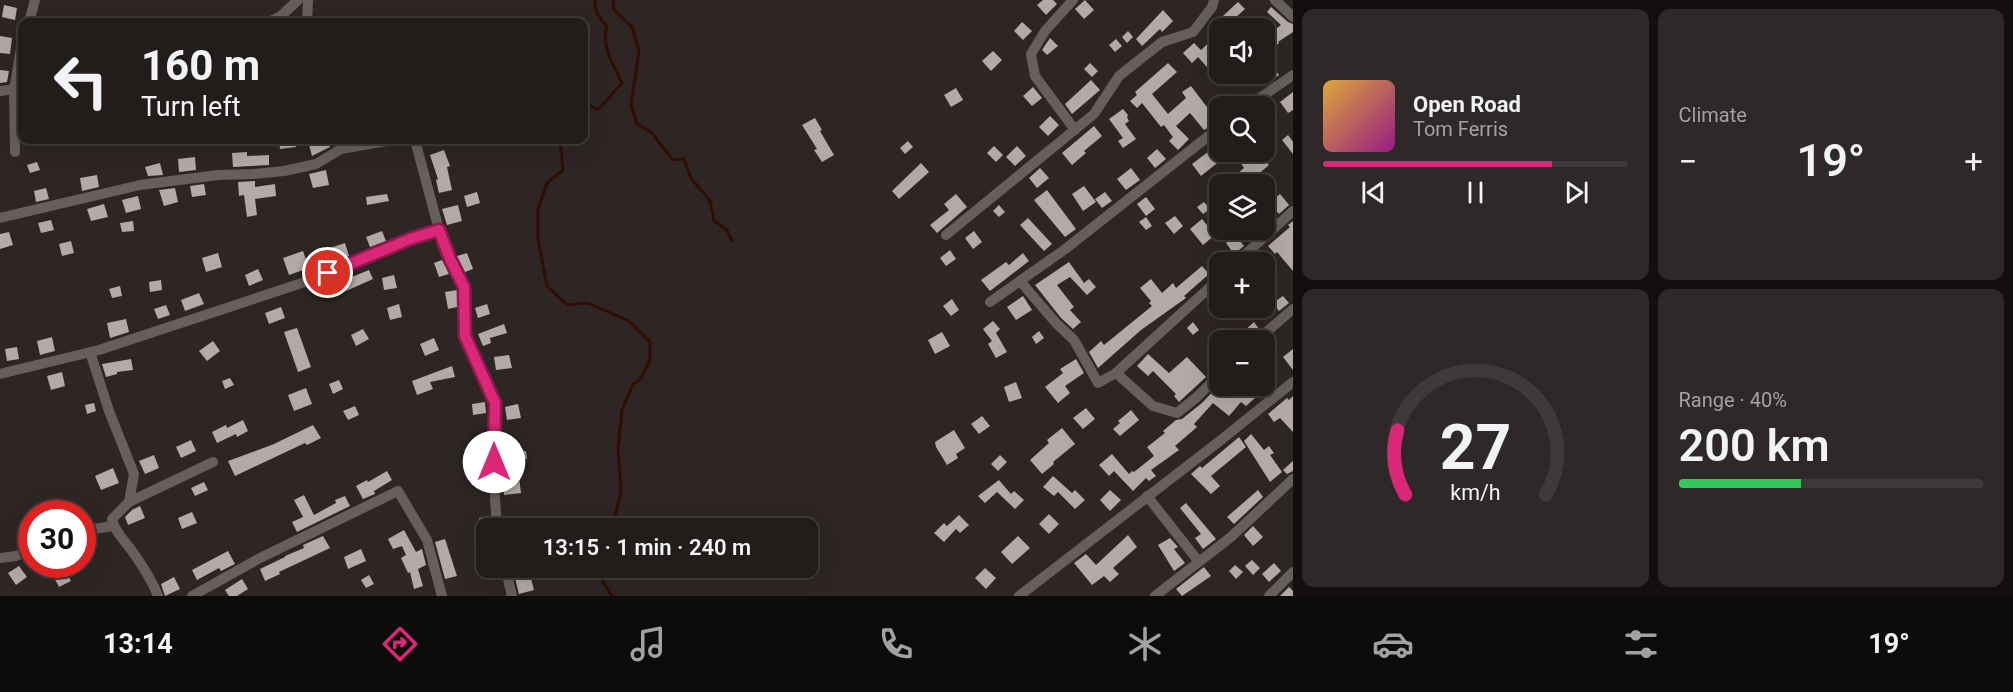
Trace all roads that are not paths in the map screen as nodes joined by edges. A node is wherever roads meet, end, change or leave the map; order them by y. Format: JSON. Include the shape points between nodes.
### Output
{"nodes":[{"id":1,"x":35,"y":0,"type":"edge"},
{"id":2,"x":298,"y":0,"type":"edge"},
{"id":3,"x":308,"y":0,"type":"edge"},
{"id":4,"x":1073,"y":0,"type":"edge"},
{"id":5,"x":1214,"y":0,"type":"edge"},
{"id":6,"x":1275,"y":0,"type":"edge"},
{"id":7,"x":1293,"y":17,"type":"edge"},
{"id":8,"x":29,"y":18,"type":"edge"},
{"id":9,"x":277,"y":18,"type":"edge"},
{"id":10,"x":307,"y":18,"type":"edge"},
{"id":11,"x":1293,"y":75,"type":"edge"},
{"id":12,"x":18,"y":89,"type":"edge"},
{"id":13,"x":0,"y":91,"type":"edge"},
{"id":14,"x":1263,"y":96,"type":"edge"},
{"id":15,"x":1075,"y":130,"type":"junction"},
{"id":16,"x":1209,"y":136,"type":"edge"},
{"id":17,"x":340,"y":144,"type":"edge"},
{"id":18,"x":416,"y":144,"type":"edge"},
{"id":19,"x":15,"y":152,"type":"dead end"},
{"id":20,"x":1293,"y":211,"type":"edge"},
{"id":21,"x":0,"y":218,"type":"edge"},
{"id":22,"x":439,"y":230,"type":"junction"},
{"id":23,"x":946,"y":235,"type":"dead end"},
{"id":24,"x":1248,"y":252,"type":"edge"},
{"id":25,"x":1020,"y":281,"type":"junction"},
{"id":26,"x":1209,"y":288,"type":"edge"},
{"id":27,"x":990,"y":302,"type":"dead end"},
{"id":28,"x":1293,"y":309,"type":"edge"},
{"id":29,"x":1269,"y":330,"type":"edge"},
{"id":30,"x":90,"y":352,"type":"junction"},
{"id":31,"x":0,"y":368,"type":"edge"},
{"id":32,"x":1116,"y":373,"type":"junction"},
{"id":33,"x":0,"y":374,"type":"edge"},
{"id":34,"x":1293,"y":382,"type":"edge"},
{"id":35,"x":1209,"y":385,"type":"edge"},
{"id":36,"x":213,"y":462,"type":"dead end"},
{"id":37,"x":1293,"y":478,"type":"edge"},
{"id":38,"x":1147,"y":496,"type":"junction"},
{"id":39,"x":129,"y":502,"type":"junction"},
{"id":40,"x":496,"y":518,"type":"edge"},
{"id":41,"x":113,"y":526,"type":"junction"},
{"id":42,"x":96,"y":529,"type":"edge"},
{"id":43,"x":18,"y":555,"type":"edge"},
{"id":44,"x":0,"y":558,"type":"edge"},
{"id":45,"x":1199,"y":562,"type":"junction"},
{"id":46,"x":1293,"y":572,"type":"edge"},
{"id":47,"x":508,"y":578,"type":"edge"},
{"id":48,"x":158,"y":596,"type":"edge"},
{"id":49,"x":192,"y":596,"type":"edge"},
{"id":50,"x":442,"y":596,"type":"edge"},
{"id":51,"x":512,"y":596,"type":"edge"},
{"id":52,"x":1019,"y":596,"type":"edge"},
{"id":53,"x":1155,"y":596,"type":"edge"},
{"id":54,"x":1269,"y":596,"type":"edge"}],
"edges":[{"from":1,"to":8,"type":"street"},
{"from":2,"to":9,"type":"street"},
{"from":3,"to":10,"type":"street"},
{"from":4,"to":15,"type":"street","via":[[1045,31],[1031,54],[1035,76]]},
{"from":5,"to":15,"type":"street","via":[[1193,32],[1162,42],[1119,75],[1094,114]]},
{"from":6,"to":7,"type":"street"},
{"from":11,"to":14,"type":"street"},
{"from":12,"to":13,"type":"street"},
{"from":12,"to":19,"type":"street"},
{"from":15,"to":23,"type":"street"},
{"from":16,"to":25,"type":"street"},
{"from":17,"to":21,"type":"street","via":[[335,154],[316,164],[284,171],[140,185]]},
{"from":18,"to":22,"type":"street"},
{"from":20,"to":24,"type":"street"},
{"from":22,"to":30,"type":"street","via":[[308,281]]},
{"from":22,"to":40,"type":"street","via":[[464,287],[465,336],[495,403]]},
{"from":25,"to":27,"type":"street"},
{"from":25,"to":32,"type":"street","via":[[1074,340],[1098,383]]},
{"from":26,"to":32,"type":"street"},
{"from":28,"to":29,"type":"street"},
{"from":30,"to":33,"type":"street"},
{"from":30,"to":39,"type":"street","via":[[134,474]]},
{"from":31,"to":33,"type":"street"},
{"from":32,"to":35,"type":"street","via":[[1153,406],[1177,413]]},
{"from":34,"to":38,"type":"street"},
{"from":36,"to":39,"type":"street"},
{"from":37,"to":45,"type":"street"},
{"from":38,"to":45,"type":"street"},
{"from":38,"to":52,"type":"street"},
{"from":39,"to":41,"type":"street","via":[[112,519]]},
{"from":41,"to":42,"type":"street"},
{"from":41,"to":48,"type":"street"},
{"from":43,"to":44,"type":"street"},
{"from":45,"to":53,"type":"street"},
{"from":46,"to":54,"type":"street"},
{"from":47,"to":51,"type":"street"},
{"from":49,"to":50,"type":"street","via":[[398,491],[427,540]]}]}
